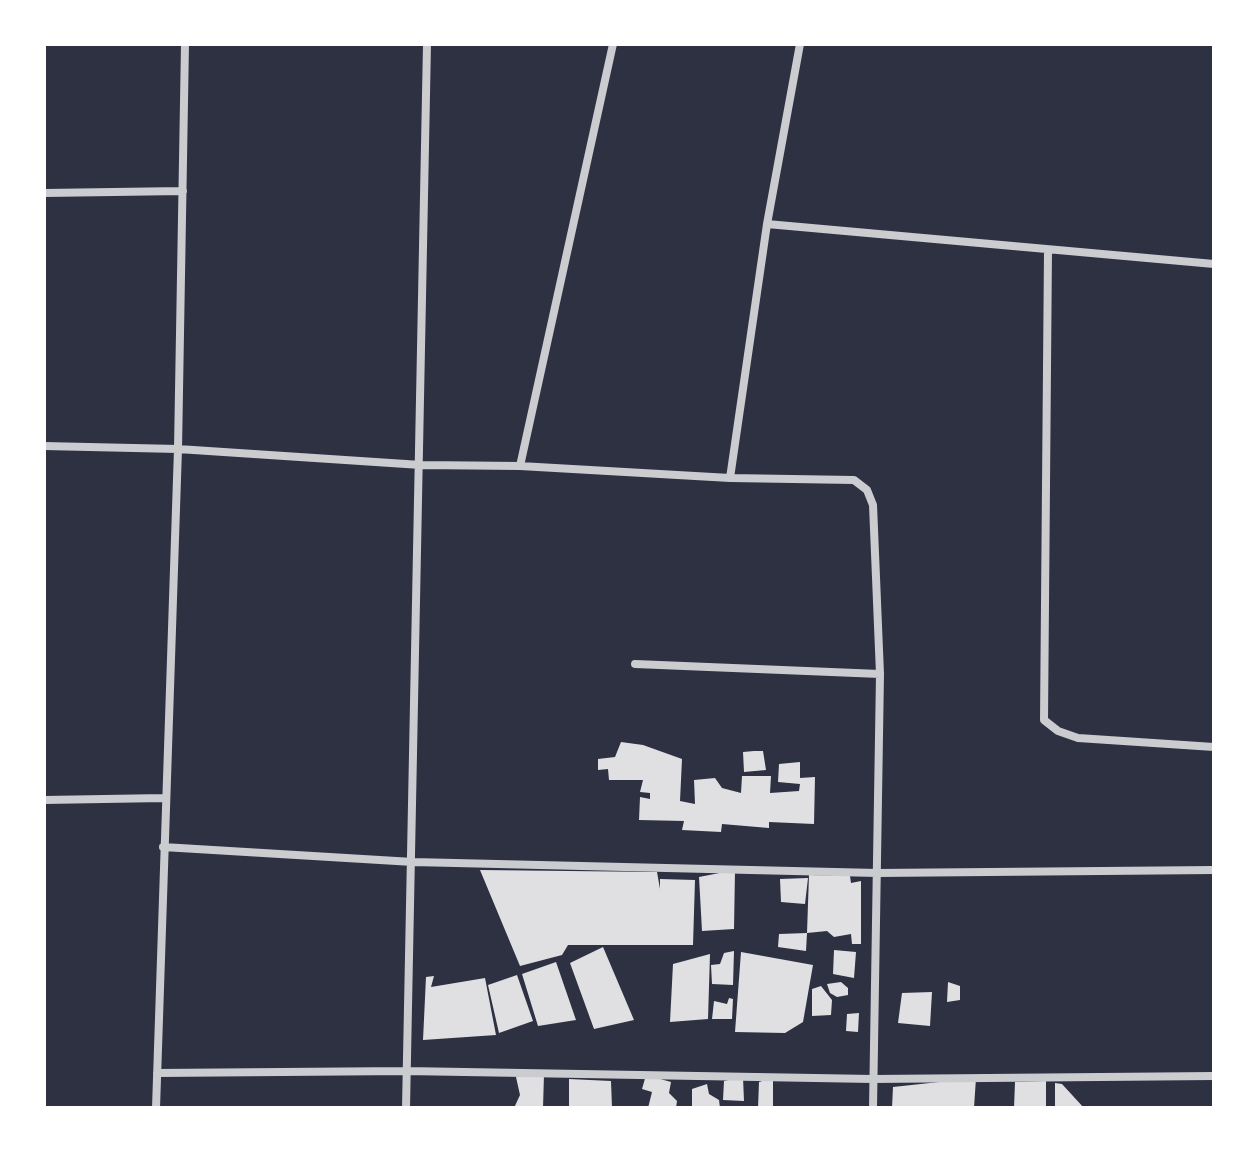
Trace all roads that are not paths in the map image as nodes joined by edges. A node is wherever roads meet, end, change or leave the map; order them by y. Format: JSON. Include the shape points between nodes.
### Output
{"nodes":[{"id":1,"x":185,"y":44,"type":"edge"},
{"id":2,"x":427,"y":44,"type":"edge"},
{"id":3,"x":613,"y":44,"type":"edge"},
{"id":4,"x":800,"y":44,"type":"edge"},
{"id":5,"x":183,"y":191,"type":"junction"},
{"id":6,"x":44,"y":193,"type":"edge"},
{"id":7,"x":767,"y":224,"type":"junction"},
{"id":8,"x":1048,"y":250,"type":"junction"},
{"id":9,"x":1214,"y":264,"type":"edge"},
{"id":10,"x":44,"y":446,"type":"edge"},
{"id":11,"x":178,"y":449,"type":"junction"},
{"id":12,"x":421,"y":465,"type":"junction"},
{"id":13,"x":520,"y":466,"type":"junction"},
{"id":14,"x":730,"y":478,"type":"junction"},
{"id":15,"x":635,"y":664,"type":"dead end"},
{"id":16,"x":880,"y":674,"type":"junction"},
{"id":17,"x":1214,"y":747,"type":"edge"},
{"id":18,"x":164,"y":798,"type":"junction"},
{"id":19,"x":44,"y":800,"type":"edge"},
{"id":20,"x":163,"y":847,"type":"junction"},
{"id":21,"x":413,"y":862,"type":"junction"},
{"id":22,"x":1214,"y":870,"type":"edge"},
{"id":23,"x":877,"y":873,"type":"junction"},
{"id":24,"x":406,"y":1071,"type":"junction"},
{"id":25,"x":157,"y":1073,"type":"junction"},
{"id":26,"x":1214,"y":1076,"type":"edge"},
{"id":27,"x":873,"y":1079,"type":"junction"},
{"id":28,"x":156,"y":1108,"type":"edge"},
{"id":29,"x":406,"y":1108,"type":"edge"},
{"id":30,"x":873,"y":1108,"type":"edge"}],
"edges":[{"from":1,"to":5,"type":"street"},
{"from":2,"to":12,"type":"street"},
{"from":3,"to":13,"type":"street"},
{"from":4,"to":7,"type":"street"},
{"from":5,"to":6,"type":"street"},
{"from":5,"to":11,"type":"street"},
{"from":7,"to":8,"type":"street"},
{"from":7,"to":14,"type":"street"},
{"from":8,"to":9,"type":"street"},
{"from":8,"to":17,"type":"street","via":[[1044,720],[1078,738]]},
{"from":10,"to":11,"type":"street"},
{"from":11,"to":12,"type":"street"},
{"from":11,"to":18,"type":"street"},
{"from":12,"to":13,"type":"street"},
{"from":12,"to":21,"type":"street"},
{"from":13,"to":14,"type":"street"},
{"from":14,"to":16,"type":"street","via":[[854,480],[867,490],[873,505]]},
{"from":15,"to":16,"type":"street"},
{"from":16,"to":23,"type":"street"},
{"from":18,"to":19,"type":"street"},
{"from":18,"to":20,"type":"street"},
{"from":20,"to":21,"type":"street"},
{"from":20,"to":25,"type":"street"},
{"from":21,"to":23,"type":"street"},
{"from":21,"to":24,"type":"street"},
{"from":22,"to":23,"type":"street"},
{"from":23,"to":27,"type":"street"},
{"from":24,"to":25,"type":"street"},
{"from":24,"to":27,"type":"street"},
{"from":24,"to":29,"type":"street"},
{"from":25,"to":28,"type":"street"},
{"from":26,"to":27,"type":"street"},
{"from":27,"to":30,"type":"street"}]}
